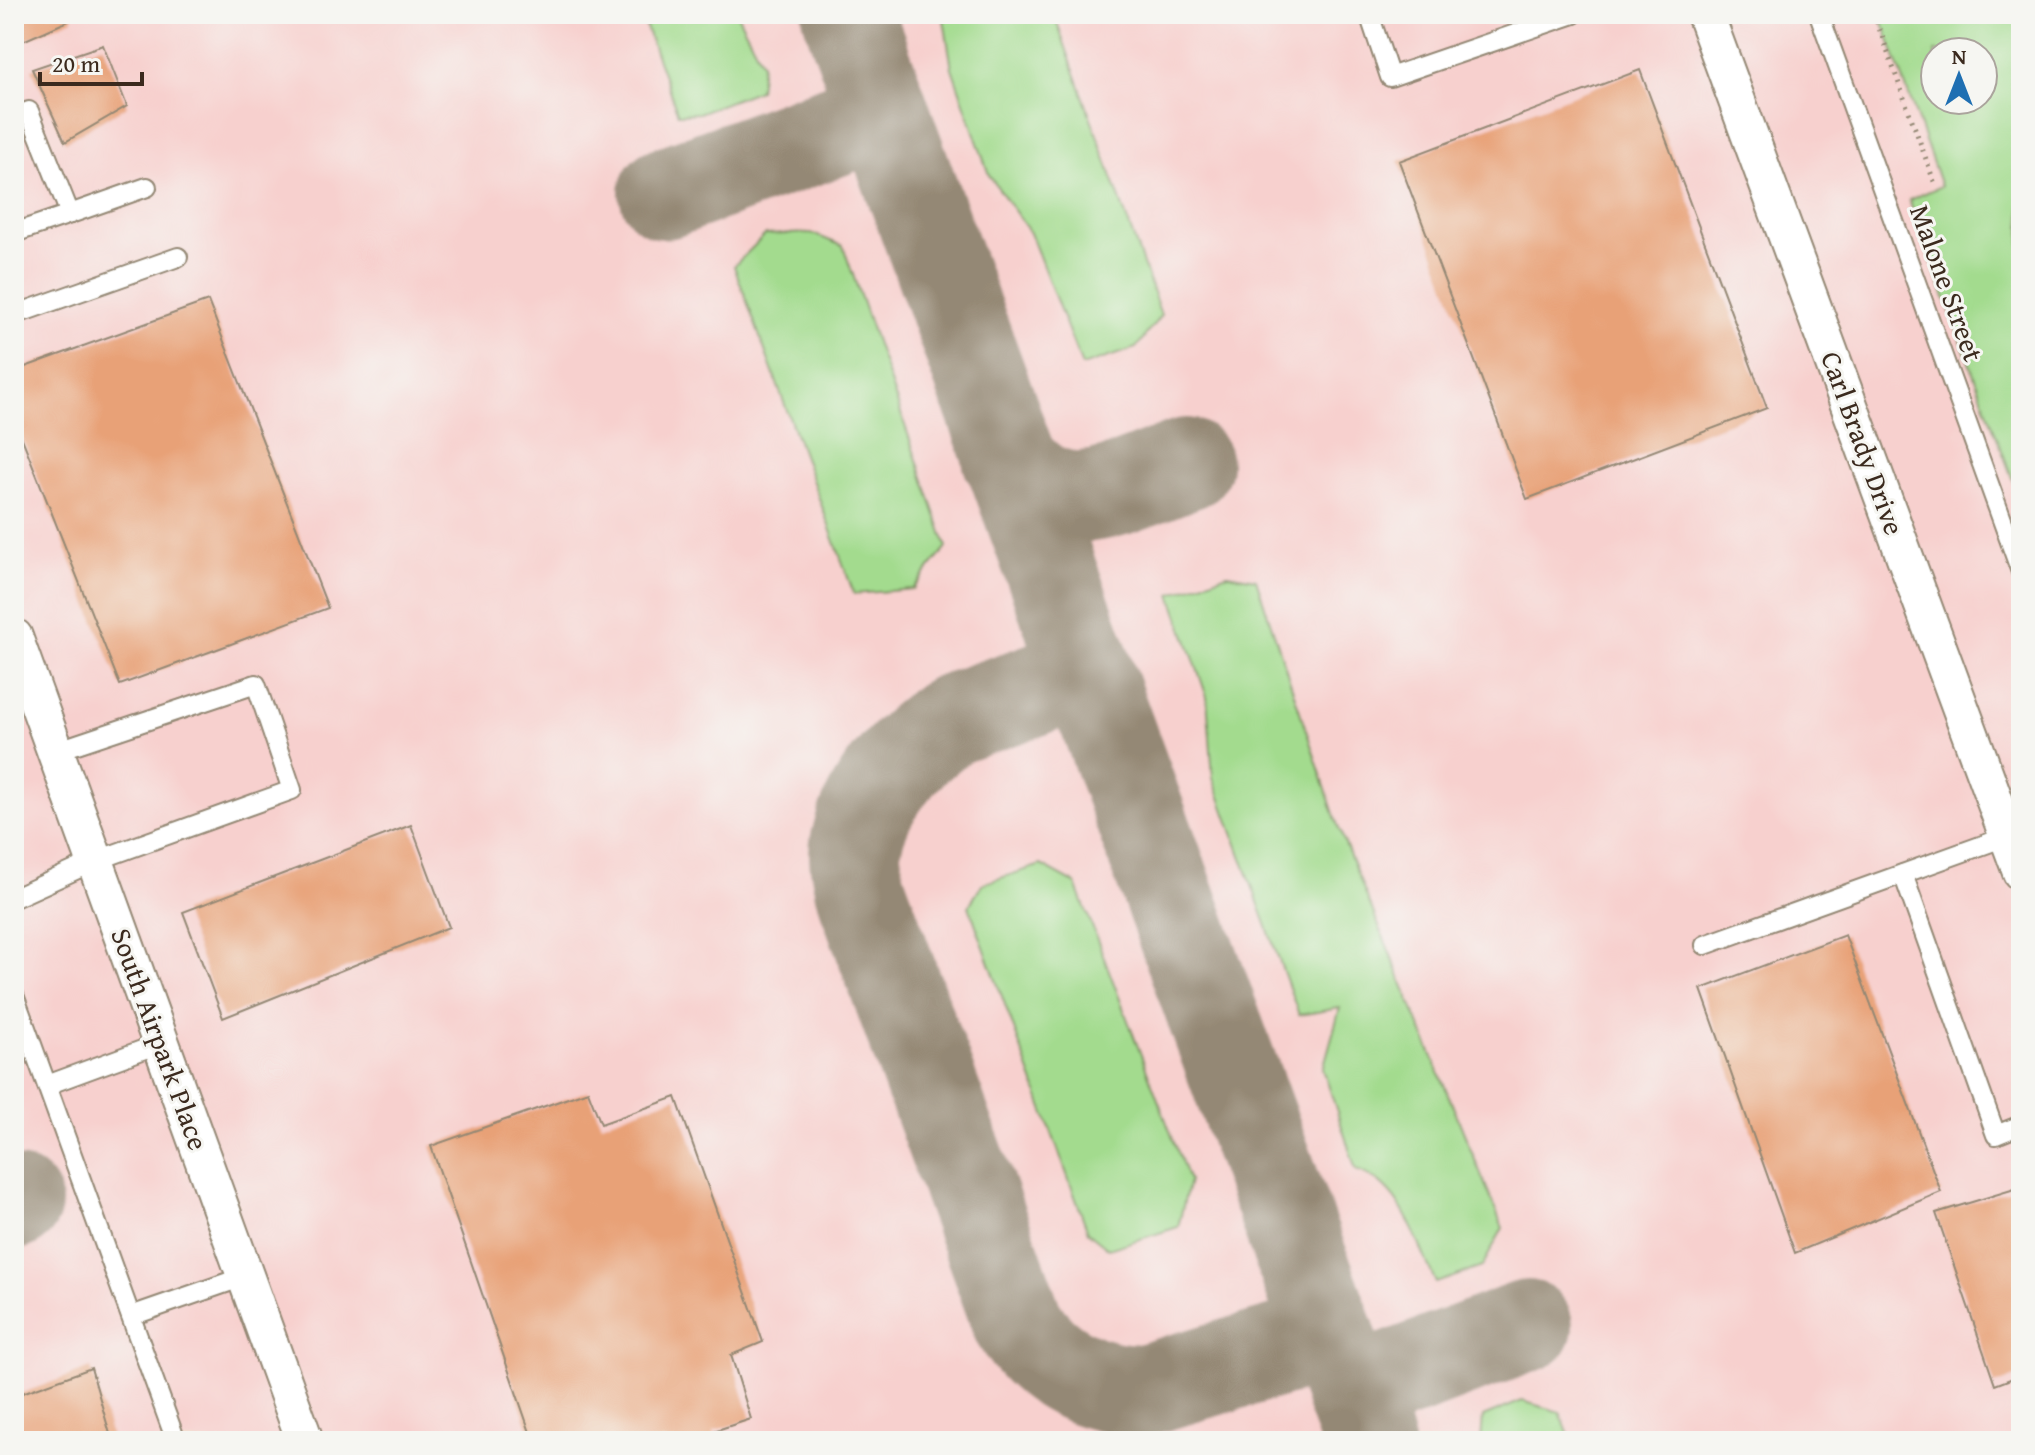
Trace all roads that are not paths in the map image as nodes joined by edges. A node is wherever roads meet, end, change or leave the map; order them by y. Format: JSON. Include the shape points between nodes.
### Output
{"nodes":[{"id":1,"x":1369,"y":14,"type":"edge"},
{"id":2,"x":1574,"y":14,"type":"edge"},
{"id":3,"x":1705,"y":14,"type":"edge"},
{"id":4,"x":1819,"y":14,"type":"edge"},
{"id":5,"x":14,"y":117,"type":"edge"},
{"id":6,"x":147,"y":187,"type":"dead end"},
{"id":7,"x":70,"y":214,"type":"junction"},
{"id":8,"x":14,"y":233,"type":"edge"},
{"id":9,"x":178,"y":257,"type":"dead end"},
{"id":10,"x":14,"y":315,"type":"edge"},
{"id":11,"x":2021,"y":572,"type":"edge"},
{"id":12,"x":14,"y":637,"type":"edge"},
{"id":13,"x":56,"y":751,"type":"junction"},
{"id":14,"x":2008,"y":836,"type":"junction"},
{"id":15,"x":95,"y":861,"type":"junction"},
{"id":16,"x":2021,"y":872,"type":"edge"},
{"id":17,"x":1903,"y":874,"type":"junction"},
{"id":18,"x":14,"y":898,"type":"edge"},
{"id":19,"x":1705,"y":945,"type":"dead end"},
{"id":20,"x":14,"y":995,"type":"edge"},
{"id":21,"x":161,"y":1043,"type":"junction"},
{"id":22,"x":47,"y":1085,"type":"junction"},
{"id":23,"x":2021,"y":1125,"type":"edge"},
{"id":24,"x":246,"y":1276,"type":"junction"},
{"id":25,"x":131,"y":1316,"type":"junction"},
{"id":26,"x":176,"y":1441,"type":"edge"},
{"id":27,"x":305,"y":1441,"type":"edge"}],
"edges":[{"from":1,"to":2,"type":"lane","via":[[1390,77]]},
{"from":3,"to":14,"type":"street","name":"Carl Brady Drive"},
{"from":4,"to":11,"type":"lane","name":"Malone Street"},
{"from":5,"to":7,"type":"lane","via":[[29,111]]},
{"from":6,"to":7,"type":"lane"},
{"from":7,"to":8,"type":"lane"},
{"from":9,"to":10,"type":"lane"},
{"from":12,"to":13,"type":"street","name":"South Airpark Place"},
{"from":13,"to":15,"type":"street","name":"South Airpark Place"},
{"from":13,"to":15,"type":"lane","via":[[256,684],[292,790]]},
{"from":14,"to":16,"type":"street","name":"Carl Brady Drive"},
{"from":14,"to":17,"type":"lane"},
{"from":15,"to":18,"type":"lane"},
{"from":15,"to":21,"type":"street","name":"South Airpark Place"},
{"from":17,"to":19,"type":"lane"},
{"from":17,"to":23,"type":"lane","via":[[1996,1135]]},
{"from":20,"to":22,"type":"lane"},
{"from":21,"to":22,"type":"lane"},
{"from":21,"to":24,"type":"street","name":"South Airpark Place"},
{"from":22,"to":25,"type":"lane"},
{"from":24,"to":25,"type":"lane"},
{"from":24,"to":27,"type":"street","name":"South Airpark Place"},
{"from":25,"to":26,"type":"lane"}]}
